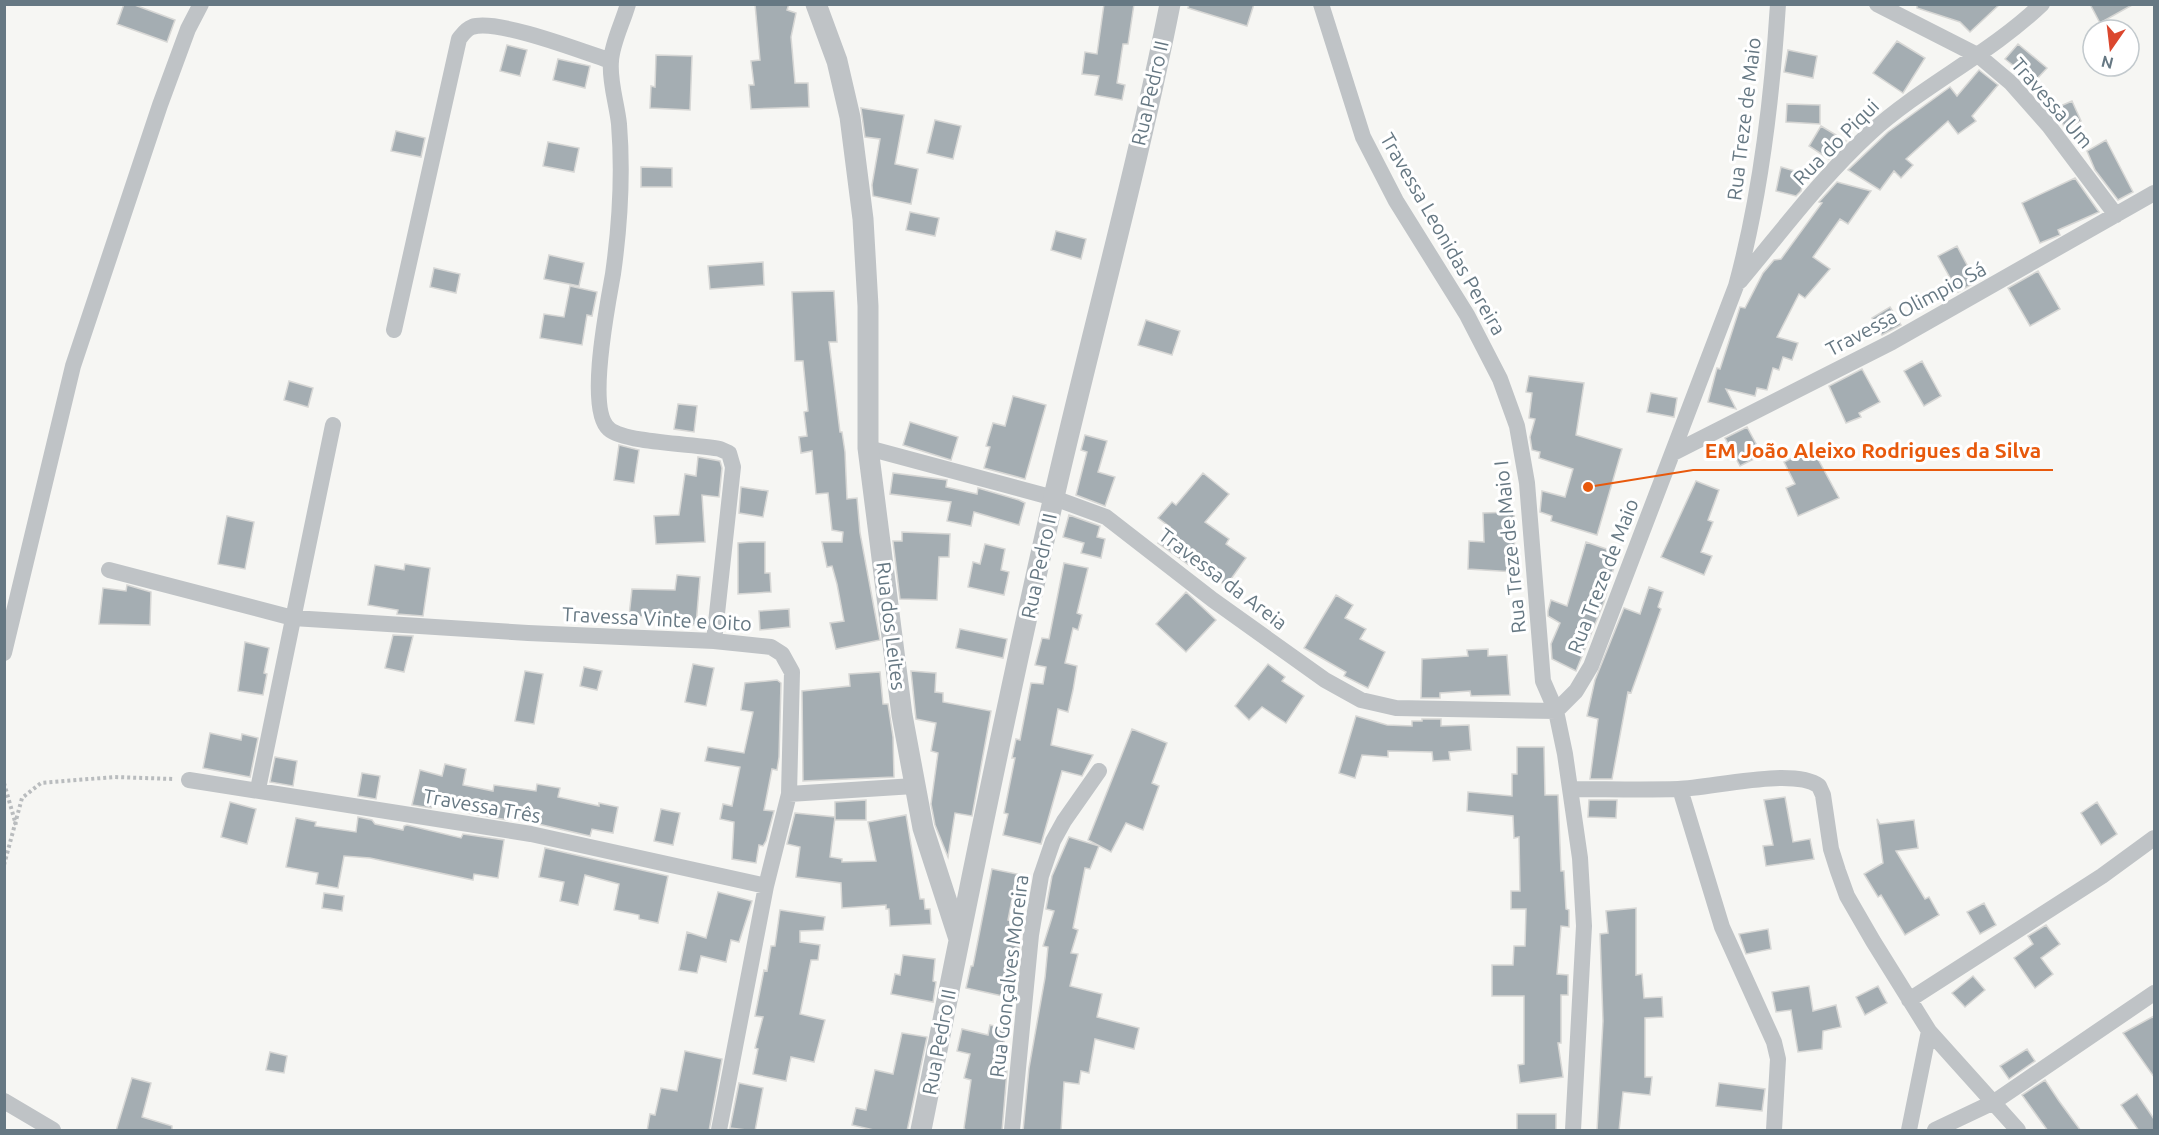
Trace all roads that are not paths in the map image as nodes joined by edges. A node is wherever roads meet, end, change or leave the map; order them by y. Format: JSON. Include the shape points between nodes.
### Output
{"nodes":[{"id":1,"x":201,"y":4,"type":"edge"},
{"id":2,"x":628,"y":4,"type":"edge"},
{"id":3,"x":816,"y":4,"type":"edge"},
{"id":4,"x":1170,"y":4,"type":"edge"},
{"id":5,"x":1322,"y":4,"type":"edge"},
{"id":6,"x":1778,"y":4,"type":"edge"},
{"id":7,"x":1877,"y":4,"type":"edge"},
{"id":8,"x":2042,"y":4,"type":"edge"},
{"id":9,"x":1979,"y":56,"type":"junction"},
{"id":10,"x":610,"y":61,"type":"junction"},
{"id":11,"x":2154,"y":193,"type":"edge"},
{"id":12,"x":2116,"y":215,"type":"junction"},
{"id":13,"x":1736,"y":286,"type":"junction"},
{"id":14,"x":394,"y":330,"type":"dead end"},
{"id":15,"x":1500,"y":379,"type":"joint"},
{"id":16,"x":333,"y":425,"type":"dead end"},
{"id":17,"x":868,"y":448,"type":"junction"},
{"id":18,"x":1673,"y":453,"type":"junction"},
{"id":19,"x":1054,"y":498,"type":"junction"},
{"id":20,"x":109,"y":570,"type":"dead end"},
{"id":21,"x":293,"y":618,"type":"junction"},
{"id":22,"x":714,"y":641,"type":"junction"},
{"id":23,"x":4,"y":653,"type":"edge"},
{"id":24,"x":1556,"y":711,"type":"junction"},
{"id":25,"x":1099,"y":771,"type":"dead end"},
{"id":26,"x":189,"y":780,"type":"road end"},
{"id":27,"x":914,"y":786,"type":"junction"},
{"id":28,"x":258,"y":789,"type":"junction"},
{"id":29,"x":1571,"y":789,"type":"junction"},
{"id":30,"x":1680,"y":789,"type":"junction"},
{"id":31,"x":789,"y":794,"type":"junction"},
{"id":32,"x":2154,"y":838,"type":"edge"},
{"id":33,"x":766,"y":886,"type":"junction"},
{"id":34,"x":960,"y":939,"type":"junction"},
{"id":35,"x":2154,"y":993,"type":"edge"},
{"id":36,"x":1910,"y":1000,"type":"junction"},
{"id":37,"x":1929,"y":1031,"type":"junction"},
{"id":38,"x":4,"y":1101,"type":"edge"},
{"id":39,"x":1994,"y":1102,"type":"junction"},
{"id":40,"x":53,"y":1131,"type":"edge"},
{"id":41,"x":719,"y":1131,"type":"edge"},
{"id":42,"x":921,"y":1131,"type":"edge"},
{"id":43,"x":1012,"y":1131,"type":"edge"},
{"id":44,"x":1573,"y":1131,"type":"edge"},
{"id":45,"x":1774,"y":1131,"type":"edge"},
{"id":46,"x":1909,"y":1131,"type":"edge"},
{"id":47,"x":1935,"y":1131,"type":"edge"},
{"id":48,"x":2018,"y":1131,"type":"edge"}],
"edges":[{"from":1,"to":23,"type":"street","via":[[188,28],[160,105],[73,366]]},
{"from":2,"to":10,"type":"street"},
{"from":3,"to":17,"type":"street","name":"Rua dos Leites","via":[[837,61],[850,117],[863,219],[868,306]]},
{"from":4,"to":19,"type":"street","name":"Rua Pedro II"},
{"from":5,"to":15,"type":"street","name":"Travessa Leonidas Pereira","via":[[1363,137]]},
{"from":6,"to":13,"type":"street","name":"Rua Treze de Maio","via":[[1763,159]]},
{"from":7,"to":9,"type":"street","name":"Travessa Um"},
{"from":8,"to":9,"type":"street","name":"Rua do Piqui"},
{"from":9,"to":12,"type":"street","name":"Travessa Um","via":[[2032,105]]},
{"from":9,"to":13,"type":"street","name":"Rua do Piqui","via":[[1870,133]]},
{"from":10,"to":14,"type":"street","via":[[488,25],[473,27],[459,39]]},
{"from":10,"to":22,"type":"street","via":[[619,124],[621,191],[598,399],[608,429],[625,436],[729,453],[733,467]]},
{"from":11,"to":12,"type":"street","name":"Travessa Olimpio Sá"},
{"from":12,"to":18,"type":"street","name":"Travessa Olimpio Sá","via":[[1892,342]]},
{"from":13,"to":18,"type":"street","name":"Rua Treze de Maio"},
{"from":15,"to":24,"type":"street","name":"Rua Treze de Maio I","via":[[1517,426],[1527,483],[1543,681]]},
{"from":16,"to":21,"type":"street"},
{"from":17,"to":19,"type":"street","name":"Travessa da Areia"},
{"from":17,"to":27,"type":"street","name":"Rua dos Leites"},
{"from":18,"to":24,"type":"street","name":"Rua Treze de Maio","via":[[1591,666],[1576,691]]},
{"from":19,"to":24,"type":"street","name":"Travessa da Areia","via":[[1106,517],[1232,614],[1325,680],[1361,700],[1396,708]]},
{"from":19,"to":34,"type":"street","name":"Rua Pedro II"},
{"from":20,"to":21,"type":"street","name":"Travessa Vinte e Oito"},
{"from":21,"to":22,"type":"street","name":"Travessa Vinte e Oito"},
{"from":21,"to":28,"type":"street"},
{"from":22,"to":31,"type":"street","name":"Travessa Vinte e Oito","via":[[771,647],[788,661],[792,672],[793,723]]},
{"from":24,"to":29,"type":"street"},
{"from":25,"to":43,"type":"street","name":"Rua Gonçalves Moreira","via":[[1064,821],[1041,876],[1031,935]]},
{"from":26,"to":28,"type":"street","name":"Travessa Três"},
{"from":27,"to":31,"type":"street"},
{"from":27,"to":34,"type":"street","name":"Rua dos Leites","via":[[923,828]]},
{"from":28,"to":33,"type":"street","name":"Travessa Três","via":[[531,834]]},
{"from":29,"to":30,"type":"street"},
{"from":29,"to":44,"type":"street","via":[[1584,926]]},
{"from":30,"to":36,"type":"street","via":[[1785,778],[1804,779],[1819,786],[1831,849],[1847,896]]},
{"from":30,"to":45,"type":"street","via":[[1722,927],[1774,1042],[1778,1059]]},
{"from":31,"to":33,"type":"street","name":"Travessa Vinte e Oito"},
{"from":32,"to":36,"type":"street"},
{"from":33,"to":41,"type":"street","name":"Travessa Vinte e Oito"},
{"from":34,"to":42,"type":"street","name":"Rua Pedro II"},
{"from":35,"to":39,"type":"street"},
{"from":36,"to":37,"type":"street"},
{"from":37,"to":39,"type":"street"},
{"from":37,"to":46,"type":"street"},
{"from":38,"to":40,"type":"street"},
{"from":39,"to":47,"type":"street"},
{"from":39,"to":48,"type":"street"}]}
